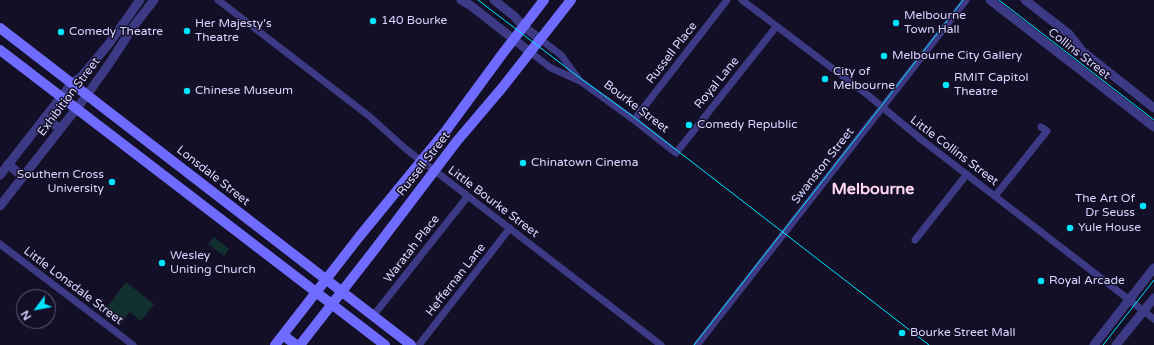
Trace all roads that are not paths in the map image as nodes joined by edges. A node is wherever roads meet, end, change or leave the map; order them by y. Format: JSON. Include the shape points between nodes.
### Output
{"nodes":[{"id":1,"x":140,"y":0,"type":"edge"},
{"id":2,"x":154,"y":0,"type":"edge"},
{"id":3,"x":218,"y":0,"type":"edge"},
{"id":4,"x":461,"y":0,"type":"edge"},
{"id":5,"x":494,"y":0,"type":"edge"},
{"id":6,"x":544,"y":0,"type":"edge"},
{"id":7,"x":571,"y":0,"type":"edge"},
{"id":8,"x":727,"y":0,"type":"edge"},
{"id":9,"x":742,"y":0,"type":"edge"},
{"id":10,"x":966,"y":0,"type":"edge"},
{"id":11,"x":990,"y":0,"type":"edge"},
{"id":12,"x":1025,"y":0,"type":"edge"},
{"id":13,"x":524,"y":27,"type":"junction"},
{"id":14,"x":776,"y":27,"type":"junction"},
{"id":15,"x":0,"y":28,"type":"edge"},
{"id":16,"x":514,"y":39,"type":"junction"},
{"id":17,"x":540,"y":39,"type":"junction"},
{"id":18,"x":0,"y":50,"type":"edge"},
{"id":19,"x":530,"y":52,"type":"junction"},
{"id":20,"x":580,"y":81,"type":"junction"},
{"id":21,"x":72,"y":83,"type":"junction"},
{"id":22,"x":87,"y":95,"type":"junction"},
{"id":23,"x":61,"y":97,"type":"junction"},
{"id":24,"x":76,"y":108,"type":"junction"},
{"id":25,"x":882,"y":108,"type":"junction"},
{"id":26,"x":1154,"y":108,"type":"edge"},
{"id":27,"x":45,"y":117,"type":"junction"},
{"id":28,"x":634,"y":120,"type":"junction"},
{"id":29,"x":1041,"y":127,"type":"dead end"},
{"id":30,"x":1154,"y":127,"type":"edge"},
{"id":31,"x":60,"y":129,"type":"junction"},
{"id":32,"x":445,"y":132,"type":"junction"},
{"id":33,"x":457,"y":141,"type":"junction"},
{"id":34,"x":676,"y":153,"type":"joint"},
{"id":35,"x":422,"y":161,"type":"junction"},
{"id":36,"x":8,"y":164,"type":"junction"},
{"id":37,"x":434,"y":171,"type":"junction"},
{"id":38,"x":967,"y":174,"type":"junction"},
{"id":39,"x":0,"y":175,"type":"edge"},
{"id":40,"x":23,"y":177,"type":"junction"},
{"id":41,"x":202,"y":184,"type":"junction"},
{"id":42,"x":192,"y":196,"type":"junction"},
{"id":43,"x":468,"y":196,"type":"junction"},
{"id":44,"x":995,"y":196,"type":"junction"},
{"id":45,"x":391,"y":199,"type":"junction"},
{"id":46,"x":0,"y":206,"type":"edge"},
{"id":47,"x":405,"y":210,"type":"junction"},
{"id":48,"x":256,"y":225,"type":"junction"},
{"id":49,"x":510,"y":228,"type":"junction"},
{"id":50,"x":246,"y":238,"type":"junction"},
{"id":51,"x":915,"y":240,"type":"dead end"},
{"id":52,"x":0,"y":244,"type":"edge"},
{"id":53,"x":312,"y":268,"type":"junction"},
{"id":54,"x":1154,"y":268,"type":"edge"},
{"id":55,"x":326,"y":279,"type":"junction"},
{"id":56,"x":301,"y":281,"type":"junction"},
{"id":57,"x":342,"y":291,"type":"junction"},
{"id":58,"x":316,"y":292,"type":"junction"},
{"id":59,"x":1154,"y":298,"type":"edge"},
{"id":60,"x":1129,"y":300,"type":"junction"},
{"id":61,"x":332,"y":304,"type":"junction"},
{"id":62,"x":1144,"y":311,"type":"junction"},
{"id":63,"x":373,"y":316,"type":"junction"},
{"id":64,"x":1154,"y":319,"type":"edge"},
{"id":65,"x":283,"y":335,"type":"junction"},
{"id":66,"x":132,"y":345,"type":"edge"},
{"id":67,"x":275,"y":345,"type":"edge"},
{"id":68,"x":296,"y":345,"type":"edge"},
{"id":69,"x":300,"y":345,"type":"edge"},
{"id":70,"x":384,"y":345,"type":"edge"},
{"id":71,"x":411,"y":345,"type":"edge"},
{"id":72,"x":419,"y":345,"type":"edge"},
{"id":73,"x":661,"y":345,"type":"edge"},
{"id":74,"x":697,"y":345,"type":"edge"},
{"id":75,"x":1094,"y":345,"type":"edge"},
{"id":76,"x":1116,"y":345,"type":"edge"}],
"edges":[{"from":1,"to":21,"type":"street","name":"Exhibition Street","via":[[81,77]]},
{"from":2,"to":22,"type":"street","name":"Exhibition Street","via":[[133,26]]},
{"from":3,"to":35,"type":"street","name":"Little Bourke Street","via":[[369,116]]},
{"from":4,"to":16,"type":"street","name":"Bourke Street"},
{"from":5,"to":13,"type":"street","name":"Bourke Street"},
{"from":6,"to":13,"type":"main road","name":"Russell Street"},
{"from":7,"to":17,"type":"main road","name":"Russell Street"},
{"from":8,"to":28,"type":"street","name":"Russell Place"},
{"from":9,"to":14,"type":"street","name":"Little Collins Street"},
{"from":10,"to":25,"type":"street","name":"Swanston Street"},
{"from":11,"to":30,"type":"street","name":"Collins Street"},
{"from":12,"to":26,"type":"street","name":"Collins Street","via":[[1069,34],[1082,51]]},
{"from":13,"to":16,"type":"main road","name":"Russell Street"},
{"from":13,"to":17,"type":"street","name":"Bourke Street"},
{"from":14,"to":25,"type":"street","name":"Little Collins Street"},
{"from":14,"to":34,"type":"street","name":"Royal Lane"},
{"from":15,"to":21,"type":"main road","name":"Lonsdale Street"},
{"from":16,"to":19,"type":"street","name":"Bourke Street"},
{"from":16,"to":32,"type":"main road","name":"Russell Street"},
{"from":17,"to":19,"type":"main road","name":"Russell Street"},
{"from":17,"to":20,"type":"street","name":"Bourke Street","via":[[561,55]]},
{"from":18,"to":23,"type":"main road"},
{"from":19,"to":20,"type":"street","name":"Bourke Street","via":[[551,68]]},
{"from":19,"to":33,"type":"main road","name":"Russell Street"},
{"from":20,"to":28,"type":"street","name":"Bourke Street"},
{"from":21,"to":22,"type":"main road","name":"Lonsdale Street"},
{"from":21,"to":23,"type":"street","name":"Exhibition Street"},
{"from":22,"to":24,"type":"street","name":"Exhibition Street"},
{"from":22,"to":41,"type":"main road","name":"Lonsdale Street"},
{"from":23,"to":24,"type":"main road"},
{"from":23,"to":27,"type":"street","name":"Exhibition Street"},
{"from":24,"to":31,"type":"street","name":"Exhibition Street"},
{"from":24,"to":42,"type":"main road"},
{"from":25,"to":38,"type":"street","name":"Little Collins Street"},
{"from":25,"to":74,"type":"street","name":"Swanston Street"},
{"from":27,"to":31,"type":"street"},
{"from":27,"to":36,"type":"street","name":"Exhibition Street"},
{"from":28,"to":34,"type":"street","name":"Bourke Street"},
{"from":29,"to":44,"type":"street","via":[[1047,131]]},
{"from":31,"to":40,"type":"street","name":"Exhibition Street"},
{"from":32,"to":33,"type":"main road"},
{"from":32,"to":35,"type":"main road","name":"Russell Street"},
{"from":33,"to":37,"type":"main road","name":"Russell Street"},
{"from":35,"to":37,"type":"street","name":"Little Bourke Street"},
{"from":35,"to":45,"type":"main road","name":"Russell Street"},
{"from":36,"to":39,"type":"street","name":"Exhibition Street"},
{"from":36,"to":40,"type":"street"},
{"from":37,"to":43,"type":"street","name":"Little Bourke Street"},
{"from":37,"to":47,"type":"main road","name":"Russell Street"},
{"from":38,"to":44,"type":"street","name":"Little Collins Street"},
{"from":38,"to":51,"type":"street"},
{"from":40,"to":46,"type":"street","name":"Exhibition Street"},
{"from":41,"to":42,"type":"main road"},
{"from":41,"to":48,"type":"main road","name":"Lonsdale Street"},
{"from":42,"to":50,"type":"main road"},
{"from":43,"to":49,"type":"street","name":"Little Bourke Street"},
{"from":43,"to":63,"type":"street","name":"Waratah Place"},
{"from":44,"to":60,"type":"street","name":"Little Collins Street"},
{"from":45,"to":47,"type":"main road"},
{"from":45,"to":55,"type":"main road","name":"Russell Street"},
{"from":47,"to":57,"type":"main road","name":"Russell Street"},
{"from":48,"to":50,"type":"main road"},
{"from":48,"to":53,"type":"main road","name":"Lonsdale Street"},
{"from":49,"to":72,"type":"street","name":"Heffernan Lane"},
{"from":49,"to":73,"type":"street","name":"Little Bourke Street"},
{"from":50,"to":56,"type":"main road"},
{"from":52,"to":66,"type":"street","name":"Little Lonsdale Street"},
{"from":53,"to":55,"type":"main road","name":"Lonsdale Street"},
{"from":53,"to":56,"type":"main road"},
{"from":54,"to":60,"type":"street"},
{"from":55,"to":57,"type":"main road","name":"Lonsdale Street"},
{"from":55,"to":58,"type":"main road","name":"Russell Street"},
{"from":56,"to":58,"type":"main road"},
{"from":57,"to":61,"type":"main road","name":"Russell Street"},
{"from":57,"to":63,"type":"main road","name":"Lonsdale Street"},
{"from":58,"to":61,"type":"main road"},
{"from":58,"to":65,"type":"main road","name":"Russell Street"},
{"from":59,"to":62,"type":"street"},
{"from":60,"to":62,"type":"street","name":"Little Collins Street"},
{"from":60,"to":75,"type":"street"},
{"from":61,"to":69,"type":"main road","name":"Russell Street"},
{"from":61,"to":70,"type":"main road"},
{"from":62,"to":64,"type":"street","name":"Little Collins Street"},
{"from":62,"to":76,"type":"street"},
{"from":63,"to":71,"type":"main road","name":"Lonsdale Street"},
{"from":65,"to":67,"type":"main road","name":"Russell Street"},
{"from":65,"to":68,"type":"main road"}]}
